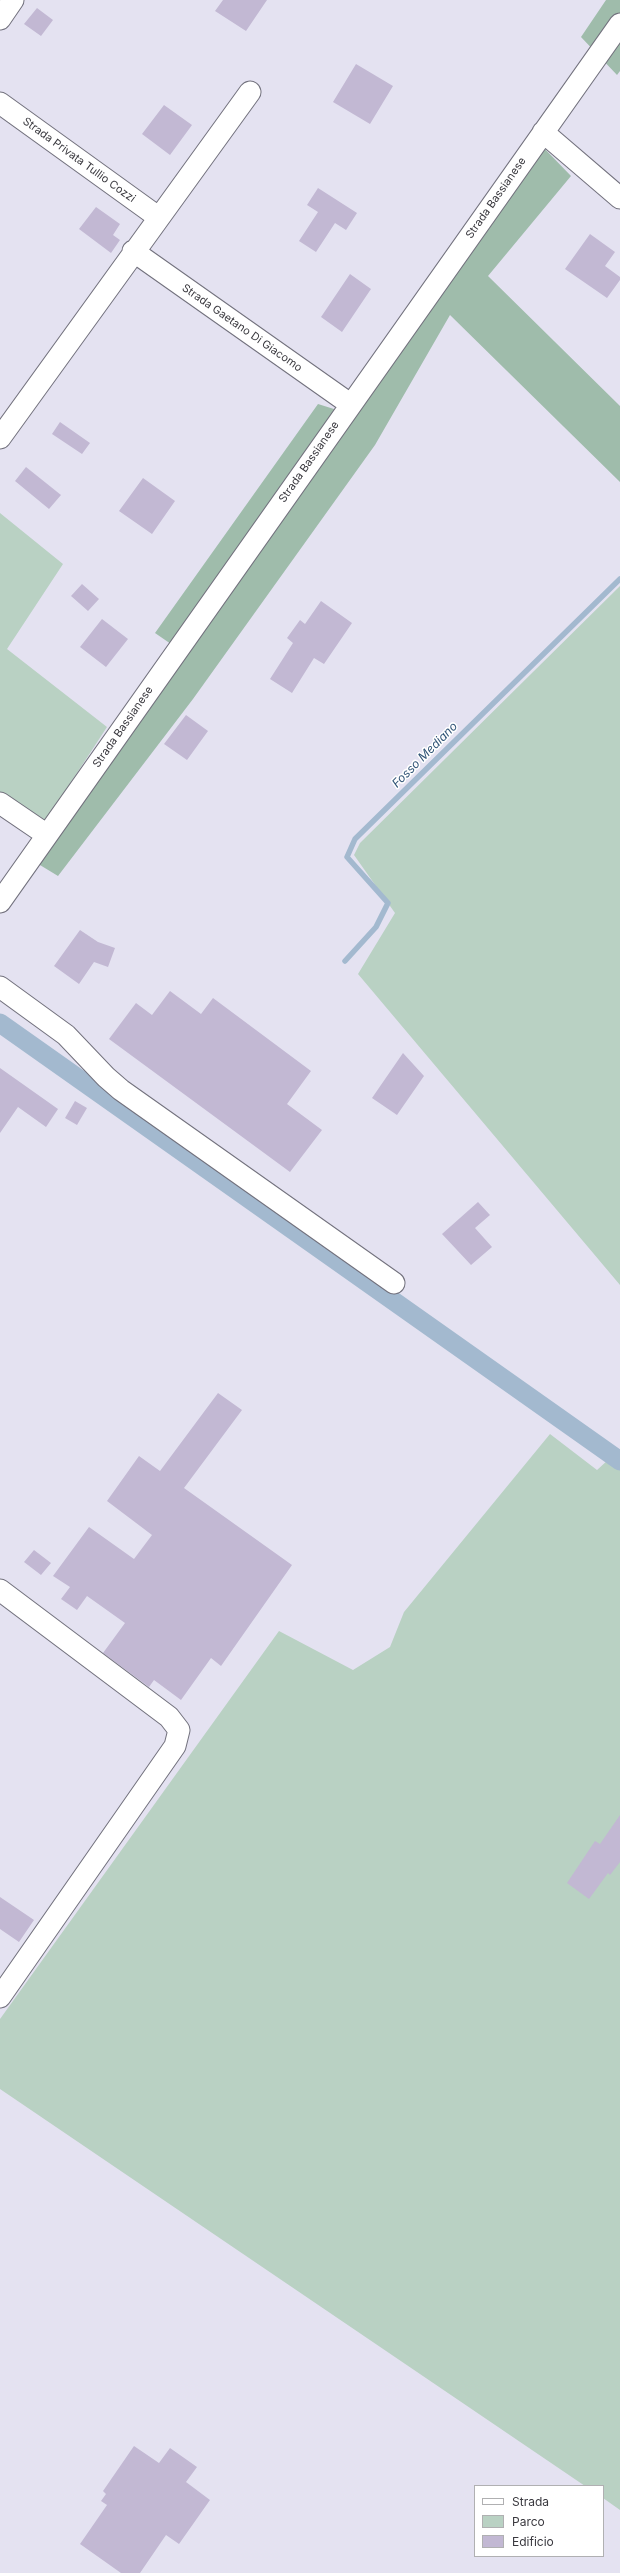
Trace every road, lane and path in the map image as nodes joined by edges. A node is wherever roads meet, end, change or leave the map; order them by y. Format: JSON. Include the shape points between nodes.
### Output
{"nodes":[{"id":1,"x":13,"y":0,"type":"edge"},
{"id":2,"x":0,"y":19,"type":"edge"},
{"id":3,"x":620,"y":24,"type":"edge"},
{"id":4,"x":250,"y":92,"type":"dead end"},
{"id":5,"x":0,"y":103,"type":"edge"},
{"id":6,"x":543,"y":132,"type":"junction"},
{"id":7,"x":620,"y":198,"type":"edge"},
{"id":8,"x":158,"y":217,"type":"junction"},
{"id":9,"x":133,"y":251,"type":"junction"},
{"id":10,"x":350,"y":404,"type":"junction"},
{"id":11,"x":0,"y":438,"type":"edge"},
{"id":12,"x":0,"y":802,"type":"edge"},
{"id":13,"x":47,"y":835,"type":"junction"},
{"id":14,"x":0,"y":902,"type":"edge"},
{"id":15,"x":0,"y":987,"type":"edge"},
{"id":16,"x":394,"y":1283,"type":"dead end"},
{"id":17,"x":0,"y":1590,"type":"edge"},
{"id":18,"x":0,"y":1997,"type":"edge"}],
"edges":[{"from":1,"to":2,"type":"street"},
{"from":3,"to":6,"type":"street","name":"Strada Bassianese"},
{"from":4,"to":8,"type":"street"},
{"from":5,"to":8,"type":"street","name":"Strada Privata Tullio Cozzi"},
{"from":6,"to":7,"type":"street"},
{"from":6,"to":10,"type":"street","name":"Strada Bassianese"},
{"from":8,"to":9,"type":"street"},
{"from":9,"to":10,"type":"street","name":"Strada Gaetano Di Giacomo"},
{"from":9,"to":11,"type":"street"},
{"from":10,"to":13,"type":"street","name":"Strada Bassianese"},
{"from":12,"to":13,"type":"street"},
{"from":13,"to":14,"type":"street","name":"Strada Bassianese"},
{"from":15,"to":16,"type":"street","via":[[66,1035],[106,1078]]},
{"from":17,"to":18,"type":"street","via":[[169,1717],[179,1730],[175,1746]]}]}
